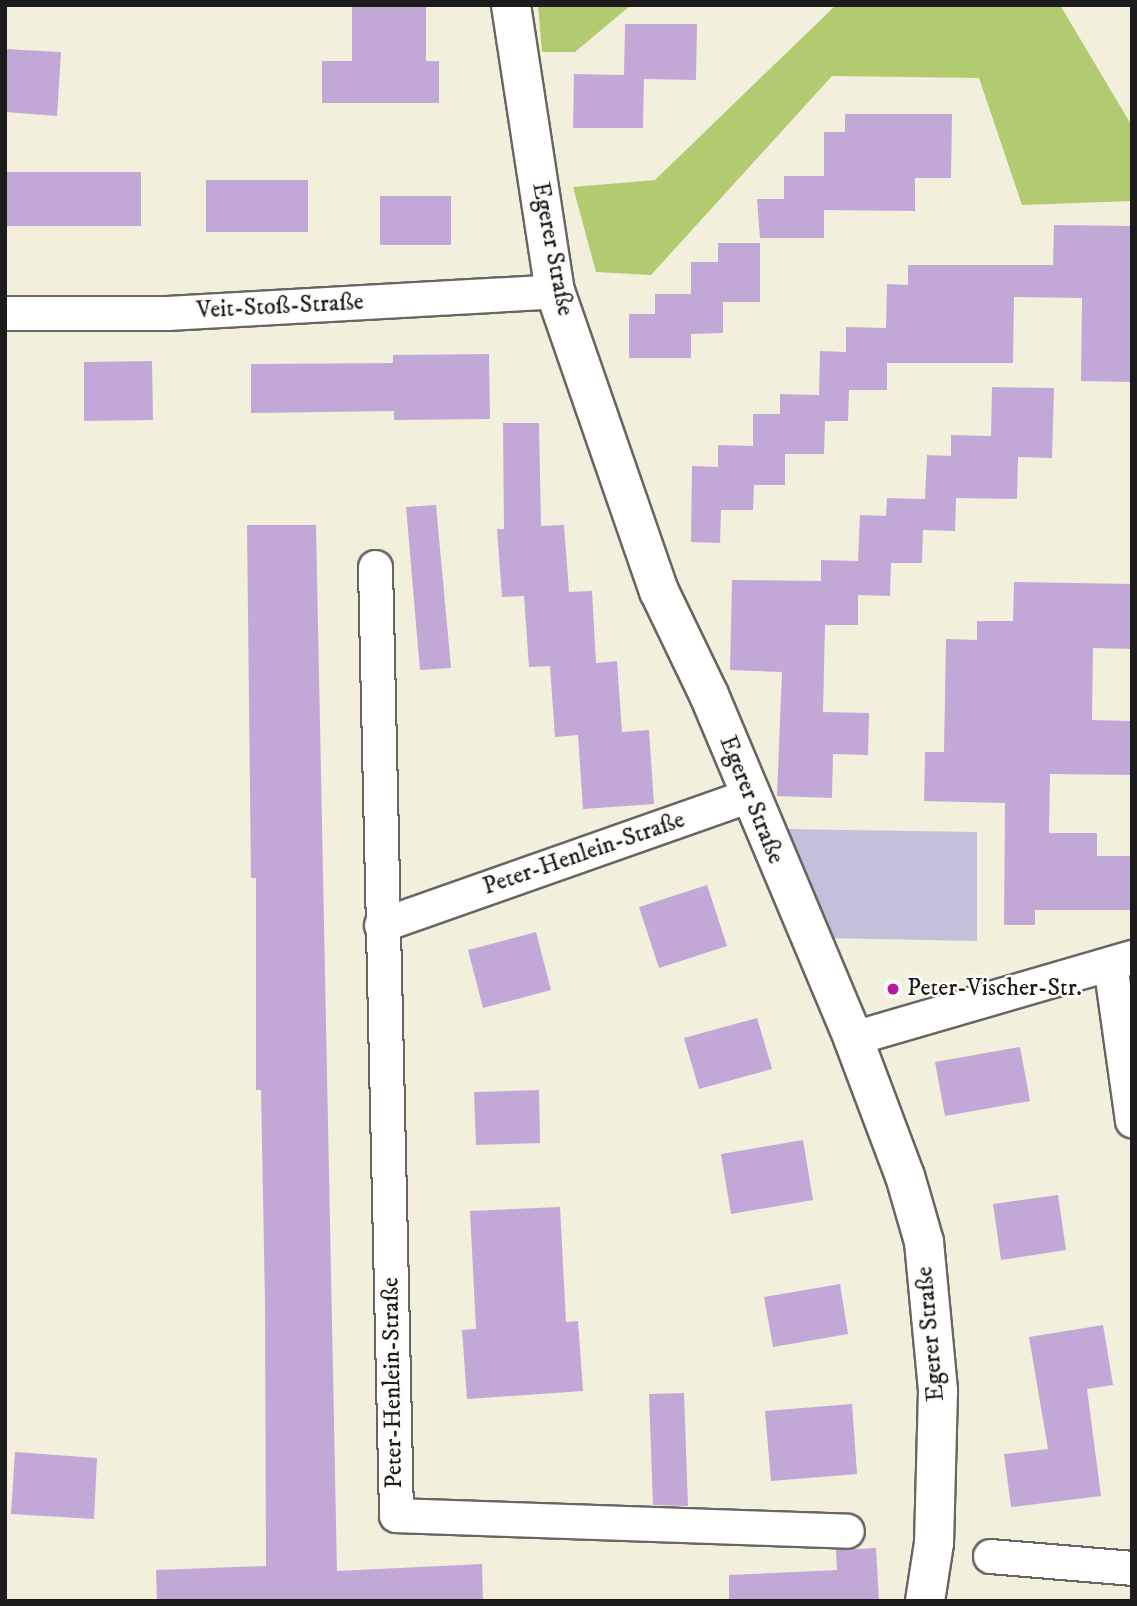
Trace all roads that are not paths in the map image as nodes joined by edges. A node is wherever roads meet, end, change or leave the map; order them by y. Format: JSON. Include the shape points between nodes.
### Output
{"nodes":[{"id":1,"x":511,"y":5,"type":"edge"},
{"id":2,"x":555,"y":291,"type":"junction"},
{"id":3,"x":5,"y":313,"type":"edge"},
{"id":4,"x":376,"y":567,"type":"dead end"},
{"id":5,"x":748,"y":796,"type":"junction"},
{"id":6,"x":381,"y":925,"type":"junction"},
{"id":7,"x":1121,"y":961,"type":"edge"},
{"id":8,"x":853,"y":1038,"type":"junction"},
{"id":9,"x":1132,"y":1120,"type":"edge"},
{"id":10,"x":847,"y":1531,"type":"dead end"},
{"id":11,"x":990,"y":1556,"type":"dead end"},
{"id":12,"x":1132,"y":1568,"type":"edge"},
{"id":13,"x":926,"y":1601,"type":"edge"}],
"edges":[{"from":1,"to":2,"type":"street","name":"Egerer Straße"},
{"from":2,"to":3,"type":"street","name":"Veit-Stoß-Straße","via":[[167,313]]},
{"from":2,"to":5,"type":"street","name":"Egerer Straße","via":[[659,591],[709,695]]},
{"from":4,"to":6,"type":"street","name":"Peter-Henlein-Straße"},
{"from":5,"to":6,"type":"street","name":"Peter-Henlein-Straße"},
{"from":5,"to":8,"type":"street","name":"Egerer Straße"},
{"from":6,"to":10,"type":"street","name":"Peter-Henlein-Straße","via":[[396,1515]]},
{"from":7,"to":8,"type":"street"},
{"from":7,"to":9,"type":"street"},
{"from":8,"to":13,"type":"street","name":"Egerer Straße","via":[[905,1176],[924,1242],[938,1391],[934,1544]]},
{"from":11,"to":12,"type":"street"}]}
